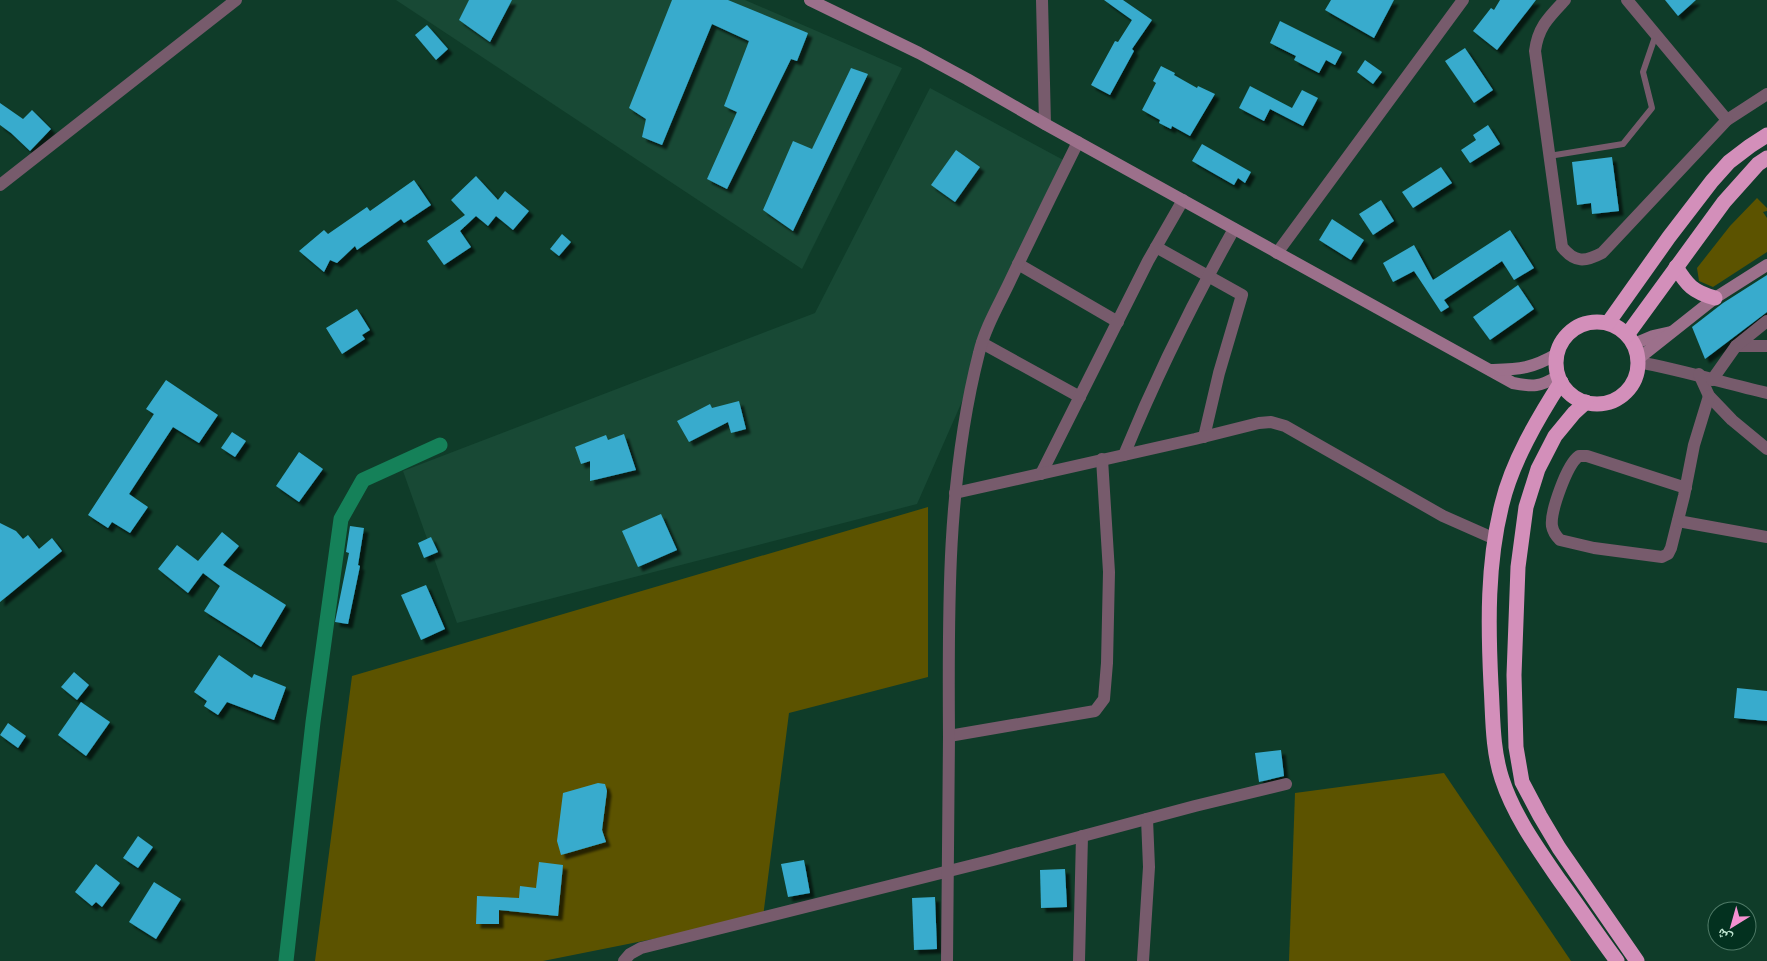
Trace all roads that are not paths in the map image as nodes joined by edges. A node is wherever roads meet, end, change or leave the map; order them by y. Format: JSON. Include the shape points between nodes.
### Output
{"nodes":[{"id":1,"x":236,"y":0,"type":"edge"},
{"id":2,"x":810,"y":0,"type":"edge"},
{"id":3,"x":1042,"y":0,"type":"edge"},
{"id":4,"x":1464,"y":0,"type":"edge"},
{"id":5,"x":1565,"y":0,"type":"edge"},
{"id":6,"x":1627,"y":0,"type":"edge"},
{"id":7,"x":1656,"y":34,"type":"junction"},
{"id":8,"x":1767,"y":94,"type":"edge"},
{"id":9,"x":1727,"y":120,"type":"junction"},
{"id":10,"x":1045,"y":124,"type":"junction"},
{"id":11,"x":1767,"y":136,"type":"edge"},
{"id":12,"x":1078,"y":142,"type":"junction"},
{"id":13,"x":1549,"y":156,"type":"junction"},
{"id":14,"x":1767,"y":158,"type":"edge"},
{"id":15,"x":0,"y":185,"type":"edge"},
{"id":16,"x":1183,"y":200,"type":"junction"},
{"id":17,"x":1234,"y":229,"type":"junction"},
{"id":18,"x":1156,"y":247,"type":"junction"},
{"id":19,"x":1277,"y":253,"type":"junction"},
{"id":20,"x":1018,"y":264,"type":"junction"},
{"id":21,"x":1767,"y":265,"type":"edge"},
{"id":22,"x":1676,"y":266,"type":"junction"},
{"id":23,"x":1207,"y":277,"type":"junction"},
{"id":24,"x":1715,"y":298,"type":"junction"},
{"id":25,"x":1767,"y":321,"type":"edge"},
{"id":26,"x":1118,"y":322,"type":"junction"},
{"id":27,"x":1608,"y":323,"type":"junction"},
{"id":28,"x":1671,"y":332,"type":"junction"},
{"id":29,"x":1631,"y":339,"type":"junction"},
{"id":30,"x":982,"y":343,"type":"junction"},
{"id":31,"x":1736,"y":346,"type":"junction"},
{"id":32,"x":1767,"y":346,"type":"edge"},
{"id":33,"x":1557,"y":354,"type":"junction"},
{"id":34,"x":1638,"y":361,"type":"junction"},
{"id":35,"x":1488,"y":370,"type":"junction"},
{"id":36,"x":1699,"y":374,"type":"junction"},
{"id":37,"x":1559,"y":379,"type":"junction"},
{"id":38,"x":1712,"y":380,"type":"junction"},
{"id":39,"x":1767,"y":394,"type":"edge"},
{"id":40,"x":1709,"y":396,"type":"junction"},
{"id":41,"x":1080,"y":397,"type":"junction"},
{"id":42,"x":1586,"y":402,"type":"junction"},
{"id":43,"x":1204,"y":437,"type":"junction"},
{"id":44,"x":1767,"y":448,"type":"edge"},
{"id":45,"x":1124,"y":455,"type":"junction"},
{"id":46,"x":1102,"y":459,"type":"junction"},
{"id":47,"x":1041,"y":474,"type":"junction"},
{"id":48,"x":1686,"y":488,"type":"junction"},
{"id":49,"x":955,"y":493,"type":"junction"},
{"id":50,"x":1678,"y":521,"type":"junction"},
{"id":51,"x":1767,"y":537,"type":"edge"},
{"id":52,"x":1495,"y":539,"type":"junction"},
{"id":53,"x":949,"y":736,"type":"junction"},
{"id":54,"x":1286,"y":784,"type":"dead end"},
{"id":55,"x":1147,"y":819,"type":"junction"},
{"id":56,"x":1082,"y":836,"type":"junction"},
{"id":57,"x":950,"y":870,"type":"junction"},
{"id":58,"x":624,"y":961,"type":"edge"},
{"id":59,"x":947,"y":961,"type":"edge"},
{"id":60,"x":1079,"y":961,"type":"edge"},
{"id":61,"x":1143,"y":961,"type":"edge"},
{"id":62,"x":1616,"y":961,"type":"edge"},
{"id":63,"x":1637,"y":961,"type":"edge"}],
"edges":[{"from":1,"to":15,"type":"street"},
{"from":2,"to":10,"type":"main road","via":[[919,53]]},
{"from":3,"to":10,"type":"street"},
{"from":4,"to":19,"type":"street"},
{"from":5,"to":13,"type":"street","via":[[1542,26],[1534,51]]},
{"from":6,"to":7,"type":"street"},
{"from":7,"to":9,"type":"street"},
{"from":7,"to":13,"type":"lane","via":[[1643,72],[1652,108],[1623,144]]},
{"from":8,"to":9,"type":"street"},
{"from":9,"to":13,"type":"street","via":[[1602,253],[1589,260],[1569,255],[1562,247]]},
{"from":10,"to":12,"type":"main road"},
{"from":11,"to":27,"type":"highway","via":[[1729,162],[1712,181]]},
{"from":12,"to":16,"type":"main road"},
{"from":12,"to":20,"type":"street"},
{"from":14,"to":22,"type":"highway","via":[[1724,202]]},
{"from":16,"to":17,"type":"main road"},
{"from":16,"to":18,"type":"street"},
{"from":17,"to":19,"type":"main road"},
{"from":17,"to":23,"type":"street"},
{"from":18,"to":23,"type":"street"},
{"from":18,"to":26,"type":"street"},
{"from":19,"to":35,"type":"main road"},
{"from":20,"to":26,"type":"street"},
{"from":20,"to":30,"type":"street"},
{"from":21,"to":24,"type":"main road"},
{"from":22,"to":24,"type":"highway","via":[[1692,289]]},
{"from":22,"to":29,"type":"highway"},
{"from":23,"to":43,"type":"street","via":[[1242,295]]},
{"from":23,"to":45,"type":"street"},
{"from":24,"to":28,"type":"main road"},
{"from":25,"to":31,"type":"street"},
{"from":26,"to":41,"type":"street"},
{"from":27,"to":29,"type":"highway"},
{"from":27,"to":33,"type":"highway","via":[[1591,322],[1575,328],[1563,339]]},
{"from":28,"to":29,"type":"main road"},
{"from":28,"to":34,"type":"main road"},
{"from":29,"to":34,"type":"highway"},
{"from":30,"to":41,"type":"street"},
{"from":30,"to":49,"type":"street","via":[[966,414]]},
{"from":31,"to":32,"type":"street"},
{"from":31,"to":38,"type":"street"},
{"from":33,"to":35,"type":"main road","via":[[1532,367]]},
{"from":33,"to":37,"type":"highway"},
{"from":34,"to":36,"type":"street"},
{"from":34,"to":42,"type":"highway","via":[[1637,375],[1622,395],[1605,403]]},
{"from":35,"to":37,"type":"main road","via":[[1526,386]]},
{"from":36,"to":38,"type":"street"},
{"from":36,"to":40,"type":"street"},
{"from":37,"to":42,"type":"highway","via":[[1567,391]]},
{"from":37,"to":52,"type":"highway","via":[[1515,466],[1502,503]]},
{"from":38,"to":39,"type":"street"},
{"from":40,"to":44,"type":"street","via":[[1732,420]]},
{"from":40,"to":48,"type":"street","via":[[1694,444]]},
{"from":41,"to":47,"type":"street"},
{"from":42,"to":63,"type":"highway","via":[[1555,436],[1538,469],[1526,507],[1518,566],[1514,675],[1516,746],[1522,782],[1540,816]]},
{"from":43,"to":45,"type":"street"},
{"from":43,"to":52,"type":"street","via":[[1258,423],[1285,426],[1443,516]]},
{"from":45,"to":46,"type":"street"},
{"from":46,"to":47,"type":"street"},
{"from":46,"to":53,"type":"street","via":[[1109,572],[1107,662],[1101,706],[1095,711]]},
{"from":47,"to":49,"type":"street"},
{"from":48,"to":50,"type":"street"},
{"from":48,"to":50,"type":"street","via":[[1579,456],[1571,465],[1562,486],[1552,528],[1560,540],[1662,557],[1671,548]]},
{"from":49,"to":53,"type":"street","via":[[949,583]]},
{"from":50,"to":51,"type":"street"},
{"from":52,"to":62,"type":"highway","via":[[1490,579],[1489,650],[1495,746],[1502,779],[1517,815],[1539,851]]},
{"from":53,"to":57,"type":"street"},
{"from":54,"to":55,"type":"street"},
{"from":55,"to":56,"type":"street"},
{"from":55,"to":61,"type":"street","via":[[1149,867]]},
{"from":56,"to":57,"type":"street"},
{"from":56,"to":60,"type":"street"},
{"from":57,"to":58,"type":"street","via":[[640,948]]},
{"from":57,"to":59,"type":"street"}]}
